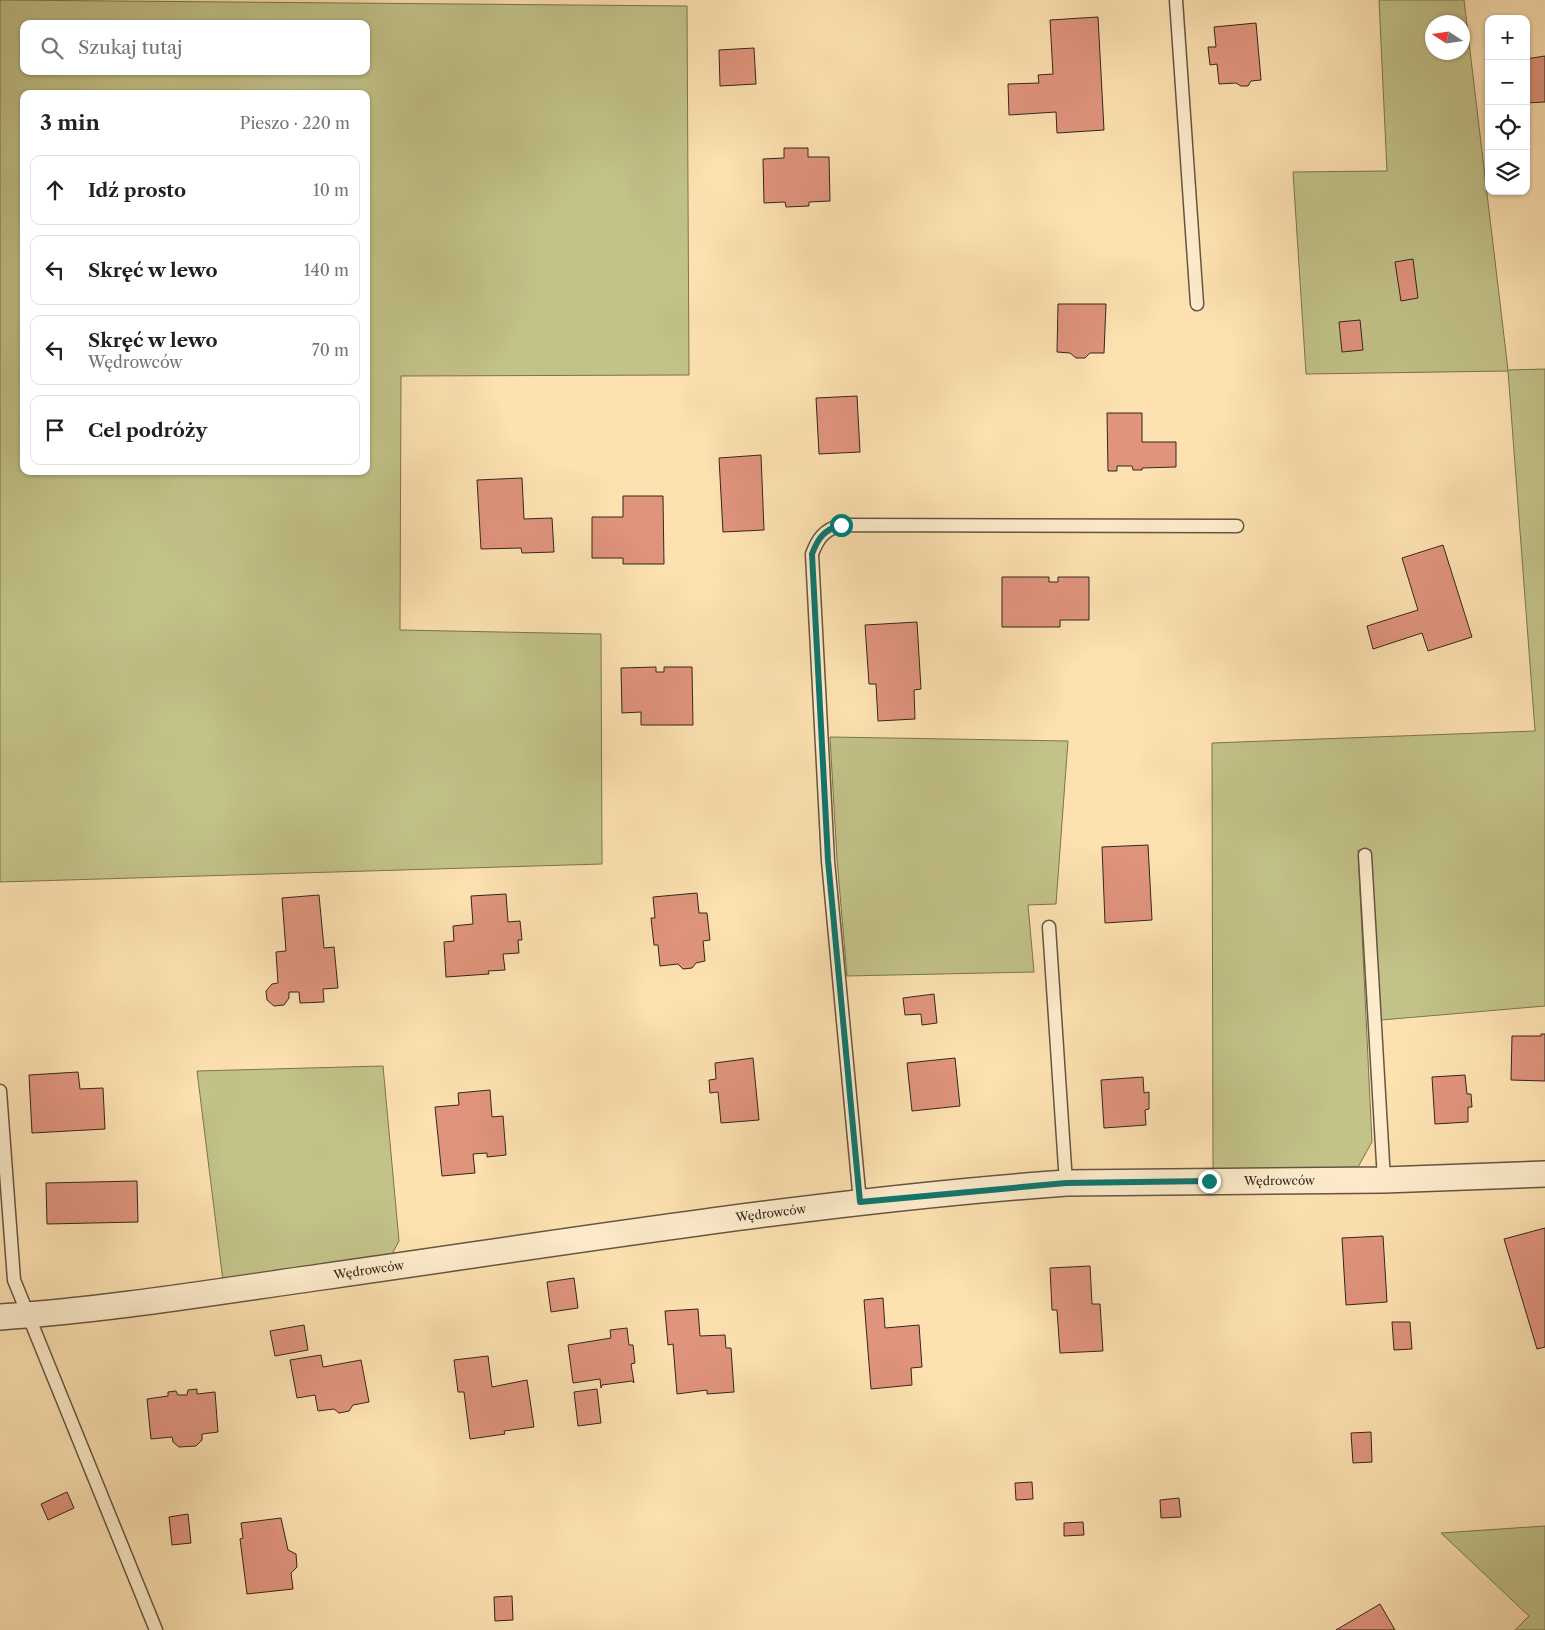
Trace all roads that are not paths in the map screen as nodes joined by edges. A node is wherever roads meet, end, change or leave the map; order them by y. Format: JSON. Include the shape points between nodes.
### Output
{"nodes":[{"id":1,"x":1176,"y":0,"type":"edge"},
{"id":2,"x":1197,"y":304,"type":"dead end"},
{"id":3,"x":1237,"y":526,"type":"dead end"},
{"id":4,"x":1365,"y":855,"type":"dead end"},
{"id":5,"x":1049,"y":928,"type":"dead end"},
{"id":6,"x":0,"y":1091,"type":"edge"},
{"id":7,"x":1545,"y":1174,"type":"edge"},
{"id":8,"x":1384,"y":1180,"type":"junction"},
{"id":9,"x":1066,"y":1183,"type":"junction"},
{"id":10,"x":860,"y":1202,"type":"junction"},
{"id":11,"x":29,"y":1315,"type":"junction"},
{"id":12,"x":0,"y":1318,"type":"edge"},
{"id":13,"x":156,"y":1630,"type":"edge"}],
"edges":[{"from":1,"to":2,"type":"lane"},
{"from":3,"to":10,"type":"lane","via":[[841,525],[829,529],[818,539],[812,554],[828,860]]},
{"from":4,"to":8,"type":"lane"},
{"from":5,"to":9,"type":"lane"},
{"from":6,"to":11,"type":"lane","via":[[14,1280]]},
{"from":7,"to":8,"type":"street","name":"Wędrowców"},
{"from":8,"to":9,"type":"street","name":"Wędrowców"},
{"from":9,"to":10,"type":"street","name":"Wędrowców"},
{"from":10,"to":11,"type":"street","name":"Wędrowców"},
{"from":11,"to":12,"type":"street","name":"Wędrowców"},
{"from":11,"to":13,"type":"lane"}]}
